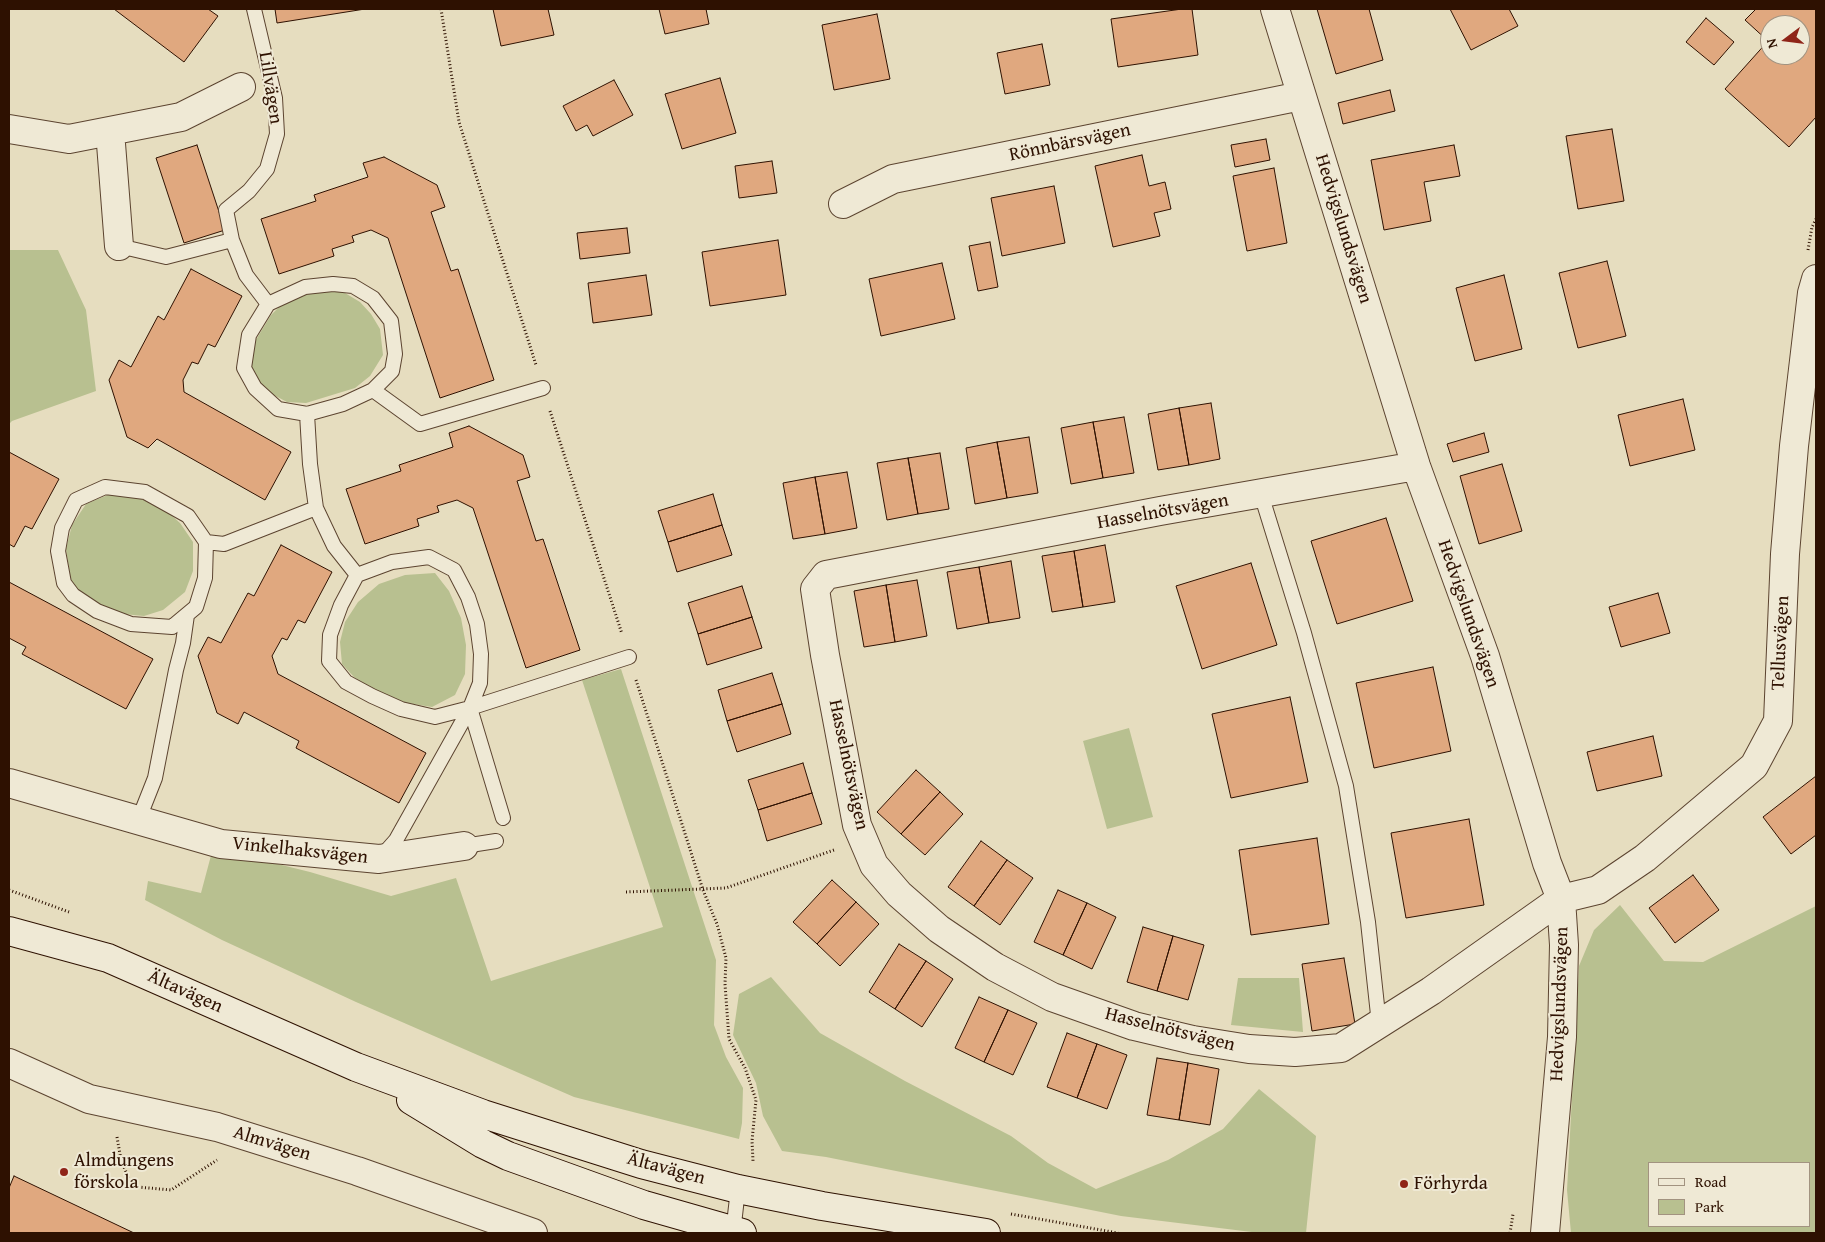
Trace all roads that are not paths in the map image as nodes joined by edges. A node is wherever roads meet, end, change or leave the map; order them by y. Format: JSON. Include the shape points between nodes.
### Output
{"nodes":[{"id":1,"x":254,"y":9,"type":"edge"},
{"id":2,"x":1274,"y":9,"type":"edge"},
{"id":3,"x":241,"y":87,"type":"dead end"},
{"id":4,"x":1302,"y":96,"type":"junction"},
{"id":5,"x":9,"y":129,"type":"edge"},
{"id":6,"x":110,"y":131,"type":"junction"},
{"id":7,"x":843,"y":204,"type":"dead end"},
{"id":8,"x":232,"y":240,"type":"junction"},
{"id":9,"x":119,"y":246,"type":"joint"},
{"id":10,"x":1816,"y":279,"type":"edge"},
{"id":11,"x":268,"y":304,"type":"junction"},
{"id":12,"x":543,"y":388,"type":"road end"},
{"id":13,"x":373,"y":390,"type":"junction"},
{"id":14,"x":307,"y":414,"type":"junction"},
{"id":15,"x":1416,"y":466,"type":"junction"},
{"id":16,"x":1260,"y":494,"type":"junction"},
{"id":17,"x":316,"y":508,"type":"junction"},
{"id":18,"x":206,"y":542,"type":"junction"},
{"id":19,"x":357,"y":575,"type":"junction"},
{"id":20,"x":187,"y":615,"type":"junction"},
{"id":21,"x":629,"y":657,"type":"road end"},
{"id":22,"x":470,"y":708,"type":"junction"},
{"id":23,"x":9,"y":783,"type":"edge"},
{"id":24,"x":503,"y":818,"type":"dead end"},
{"id":25,"x":138,"y":821,"type":"junction"},
{"id":26,"x":496,"y":841,"type":"dead end"},
{"id":27,"x":464,"y":846,"type":"joint"},
{"id":28,"x":387,"y":849,"type":"junction"},
{"id":29,"x":1561,"y":899,"type":"junction"},
{"id":30,"x":9,"y":931,"type":"edge"},
{"id":31,"x":1379,"y":1024,"type":"junction"},
{"id":32,"x":9,"y":1063,"type":"edge"},
{"id":33,"x":356,"y":1068,"type":"junction"},
{"id":34,"x":738,"y":1188,"type":"junction"},
{"id":35,"x":533,"y":1233,"type":"edge"},
{"id":36,"x":736,"y":1233,"type":"edge"},
{"id":37,"x":986,"y":1233,"type":"edge"},
{"id":38,"x":1545,"y":1233,"type":"edge"}],
"edges":[{"from":1,"to":8,"type":"lane","name":"Lillvägen","via":[[275,98],[277,134],[267,169],[249,191],[226,210]]},
{"from":2,"to":4,"type":"street","name":"Hedvigslundsvägen"},
{"from":3,"to":6,"type":"street","name":"Lillvägen","via":[[181,117]]},
{"from":4,"to":7,"type":"street","name":"Rönnbärsvägen","via":[[893,179]]},
{"from":4,"to":15,"type":"street","name":"Hedvigslundsvägen"},
{"from":5,"to":6,"type":"street","name":"Lillvägen","via":[[69,139]]},
{"from":6,"to":9,"type":"street"},
{"from":8,"to":9,"type":"lane","via":[[166,257]]},
{"from":8,"to":11,"type":"lane","name":"Lillvägen","via":[[246,275]]},
{"from":10,"to":29,"type":"street","name":"Tellusvägen","via":[[1785,554],[1778,721],[1754,766],[1645,858],[1598,890]]},
{"from":11,"to":13,"type":"lane","via":[[304,287],[333,284],[352,286],[373,298],[391,321],[395,354],[392,371]]},
{"from":11,"to":14,"type":"lane","via":[[249,335],[244,368],[255,388],[278,408]]},
{"from":12,"to":13,"type":"lane","via":[[420,424]]},
{"from":13,"to":14,"type":"lane","via":[[343,404]]},
{"from":14,"to":17,"type":"lane"},
{"from":15,"to":16,"type":"street","name":"Hasselnötsvägen"},
{"from":15,"to":29,"type":"street","name":"Hedvigslundsvägen","via":[[1485,656],[1547,863]]},
{"from":16,"to":31,"type":"lane","via":[[1304,633],[1346,786],[1368,922]]},
{"from":16,"to":31,"type":"street","name":"Hasselnötsvägen","via":[[826,575],[815,589],[857,825],[874,866],[899,894],[939,929],[995,967],[1052,998],[1134,1026],[1248,1049],[1295,1052],[1341,1048]]},
{"from":17,"to":18,"type":"lane","via":[[224,544]]},
{"from":17,"to":19,"type":"lane","via":[[334,546]]},
{"from":18,"to":20,"type":"lane","via":[[205,578],[196,607]]},
{"from":18,"to":20,"type":"lane","via":[[188,516],[145,492],[105,487],[76,500],[62,528],[58,550],[64,583],[73,595],[96,611],[131,624],[172,627]]},
{"from":19,"to":22,"type":"lane","name":"Vinkelhaksvägen","via":[[392,562],[429,557],[454,570],[468,597],[482,654],[480,683]]},
{"from":19,"to":22,"type":"lane","via":[[330,635],[329,661],[346,682],[401,709],[435,718]]},
{"from":20,"to":25,"type":"lane","via":[[155,778]]},
{"from":21,"to":22,"type":"lane"},
{"from":22,"to":24,"type":"lane"},
{"from":22,"to":28,"type":"lane","name":"Vinkelhaksvägen"},
{"from":23,"to":25,"type":"street","name":"Vinkelhaksvägen"},
{"from":25,"to":28,"type":"street","name":"Vinkelhaksvägen","via":[[221,844]]},
{"from":26,"to":27,"type":"lane"},
{"from":27,"to":28,"type":"street","name":"Vinkelhaksvägen"},
{"from":29,"to":31,"type":"street","name":"Hasselnötsvägen"},
{"from":29,"to":38,"type":"street","name":"Hedvigslundsvägen","via":[[1564,945],[1562,1037]]},
{"from":30,"to":33,"type":"street","name":"Ältavägen","via":[[108,958]]},
{"from":32,"to":35,"type":"street","name":"Almvägen","via":[[89,1099],[217,1127],[357,1171]]},
{"from":33,"to":34,"type":"street","name":"Ältavägen","via":[[483,1114],[642,1164]]},
{"from":33,"to":36,"type":"street","name":"Ältavägen","via":[[508,1156],[644,1205]]},
{"from":34,"to":36,"type":"lane"},
{"from":34,"to":37,"type":"street","name":"Ältavägen","via":[[822,1206]]}]}
